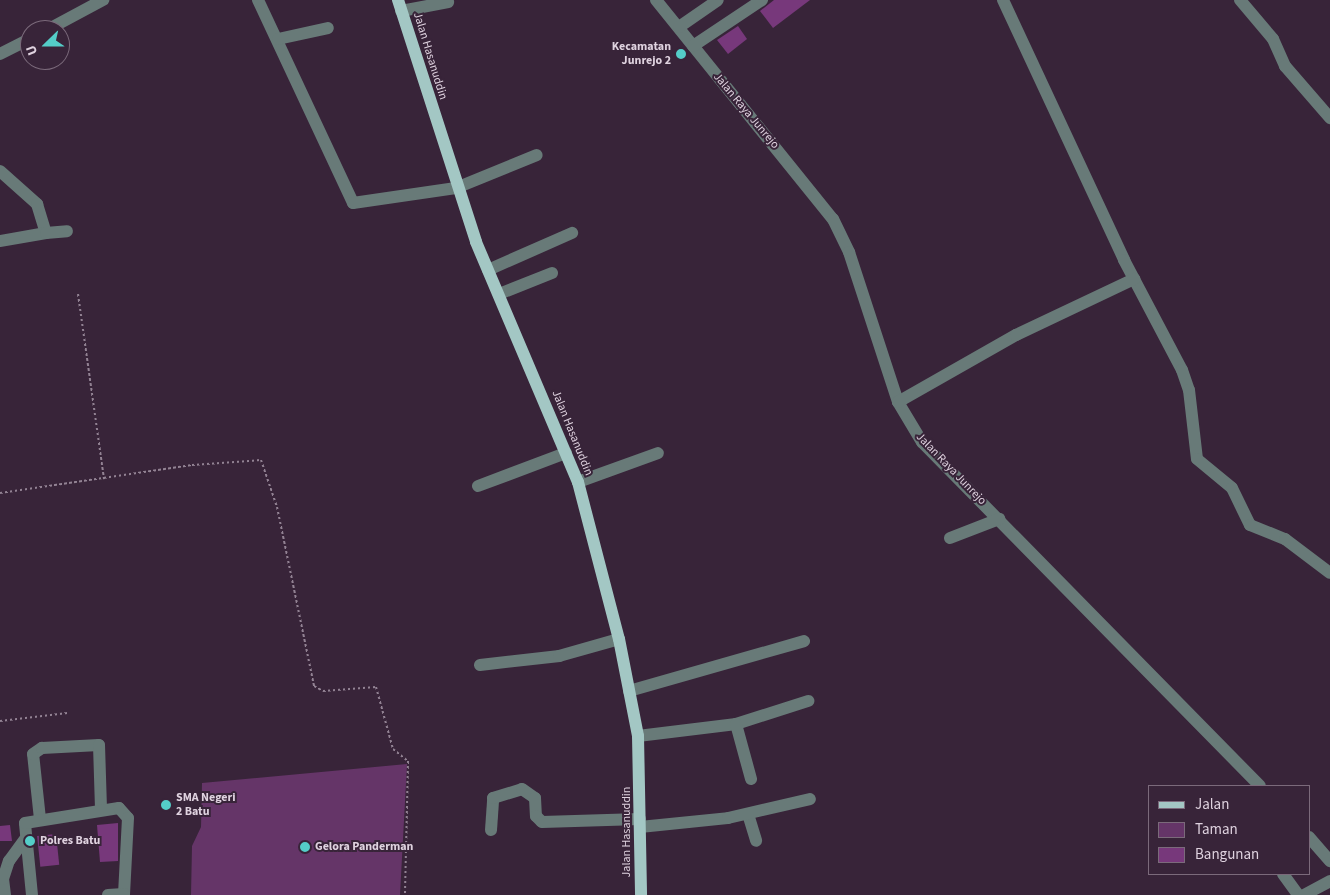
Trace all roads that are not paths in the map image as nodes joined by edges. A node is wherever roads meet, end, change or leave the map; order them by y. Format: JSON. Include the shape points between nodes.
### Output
{"nodes":[{"id":1,"x":103,"y":0,"type":"edge"},
{"id":2,"x":258,"y":0,"type":"edge"},
{"id":3,"x":656,"y":0,"type":"edge"},
{"id":4,"x":718,"y":0,"type":"edge"},
{"id":5,"x":762,"y":0,"type":"edge"},
{"id":6,"x":1003,"y":0,"type":"edge"},
{"id":7,"x":1240,"y":0,"type":"edge"},
{"id":8,"x":448,"y":2,"type":"dead end"},
{"id":9,"x":400,"y":5,"type":"edge"},
{"id":10,"x":66,"y":20,"type":"edge"},
{"id":11,"x":328,"y":28,"type":"dead end"},
{"id":12,"x":679,"y":28,"type":"junction"},
{"id":13,"x":278,"y":39,"type":"junction"},
{"id":14,"x":20,"y":44,"type":"edge"},
{"id":15,"x":693,"y":46,"type":"junction"},
{"id":16,"x":0,"y":54,"type":"edge"},
{"id":17,"x":1330,"y":118,"type":"edge"},
{"id":18,"x":538,"y":155,"type":"dead end"},
{"id":19,"x":0,"y":171,"type":"edge"},
{"id":20,"x":456,"y":188,"type":"junction"},
{"id":21,"x":67,"y":231,"type":"dead end"},
{"id":22,"x":46,"y":233,"type":"junction"},
{"id":23,"x":572,"y":233,"type":"dead end"},
{"id":24,"x":0,"y":241,"type":"edge"},
{"id":25,"x":488,"y":270,"type":"junction"},
{"id":26,"x":552,"y":273,"type":"dead end"},
{"id":27,"x":1134,"y":280,"type":"junction"},
{"id":28,"x":499,"y":294,"type":"junction"},
{"id":29,"x":898,"y":402,"type":"junction"},
{"id":30,"x":566,"y":453,"type":"junction"},
{"id":31,"x":658,"y":453,"type":"dead end"},
{"id":32,"x":578,"y":482,"type":"junction"},
{"id":33,"x":478,"y":486,"type":"dead end"},
{"id":34,"x":999,"y":519,"type":"junction"},
{"id":35,"x":950,"y":538,"type":"dead end"},
{"id":36,"x":1330,"y":573,"type":"edge"},
{"id":37,"x":619,"y":640,"type":"junction"},
{"id":38,"x":804,"y":641,"type":"dead end"},
{"id":39,"x":480,"y":665,"type":"dead end"},
{"id":40,"x":629,"y":691,"type":"junction"},
{"id":41,"x":808,"y":701,"type":"dead end"},
{"id":42,"x":736,"y":724,"type":"junction"},
{"id":43,"x":638,"y":736,"type":"junction"},
{"id":44,"x":751,"y":779,"type":"dead end"},
{"id":45,"x":1259,"y":785,"type":"edge"},
{"id":46,"x":810,"y":799,"type":"dead end"},
{"id":47,"x":101,"y":810,"type":"junction"},
{"id":48,"x":748,"y":814,"type":"junction"},
{"id":49,"x":40,"y":819,"type":"junction"},
{"id":50,"x":640,"y":823,"type":"junction"},
{"id":51,"x":490,"y":830,"type":"dead end"},
{"id":52,"x":25,"y":839,"type":"junction"},
{"id":53,"x":1310,"y":839,"type":"edge"},
{"id":54,"x":756,"y":841,"type":"dead end"},
{"id":55,"x":1330,"y":861,"type":"edge"},
{"id":56,"x":1284,"y":875,"type":"edge"},
{"id":57,"x":2,"y":879,"type":"edge"},
{"id":58,"x":1330,"y":881,"type":"edge"},
{"id":59,"x":124,"y":894,"type":"edge"},
{"id":60,"x":5,"y":895,"type":"edge"},
{"id":61,"x":32,"y":895,"type":"edge"},
{"id":62,"x":108,"y":895,"type":"edge"},
{"id":63,"x":641,"y":895,"type":"edge"},
{"id":64,"x":1298,"y":895,"type":"edge"},
{"id":65,"x":1304,"y":895,"type":"edge"}],
"edges":[{"from":1,"to":10,"type":"street"},
{"from":2,"to":13,"type":"street"},
{"from":3,"to":12,"type":"street","name":"Jalan Raya Junrejo"},
{"from":4,"to":12,"type":"street"},
{"from":5,"to":15,"type":"street"},
{"from":6,"to":27,"type":"street"},
{"from":7,"to":17,"type":"street","via":[[1259,21],[1285,66]]},
{"from":8,"to":9,"type":"street"},
{"from":9,"to":20,"type":"main road","name":"Jalan Hasanuddin"},
{"from":11,"to":13,"type":"street"},
{"from":12,"to":15,"type":"street","name":"Jalan Raya Junrejo"},
{"from":13,"to":20,"type":"street","via":[[351,201]]},
{"from":14,"to":16,"type":"street"},
{"from":15,"to":29,"type":"street","name":"Jalan Raya Junrejo","via":[[833,219],[849,252]]},
{"from":18,"to":20,"type":"street"},
{"from":19,"to":22,"type":"street","via":[[37,204]]},
{"from":20,"to":25,"type":"main road","name":"Jalan Hasanuddin"},
{"from":21,"to":22,"type":"street"},
{"from":22,"to":24,"type":"street"},
{"from":23,"to":25,"type":"street"},
{"from":25,"to":28,"type":"main road","name":"Jalan Hasanuddin"},
{"from":26,"to":28,"type":"street"},
{"from":27,"to":29,"type":"street","via":[[1016,335]]},
{"from":27,"to":36,"type":"street","via":[[1187,384],[1197,459],[1232,488],[1250,525],[1285,540]]},
{"from":28,"to":30,"type":"main road","name":"Jalan Hasanuddin"},
{"from":29,"to":34,"type":"street","name":"Jalan Raya Junrejo","via":[[922,442]]},
{"from":30,"to":32,"type":"main road","name":"Jalan Hasanuddin"},
{"from":30,"to":33,"type":"street"},
{"from":31,"to":32,"type":"street"},
{"from":32,"to":37,"type":"main road","name":"Jalan Hasanuddin"},
{"from":34,"to":35,"type":"street"},
{"from":34,"to":45,"type":"street","name":"Jalan Raya Junrejo"},
{"from":37,"to":39,"type":"street","via":[[559,656]]},
{"from":37,"to":40,"type":"main road","name":"Jalan Hasanuddin"},
{"from":38,"to":40,"type":"street"},
{"from":40,"to":43,"type":"main road","name":"Jalan Hasanuddin"},
{"from":41,"to":42,"type":"street"},
{"from":42,"to":43,"type":"street"},
{"from":42,"to":44,"type":"street"},
{"from":43,"to":50,"type":"main road","name":"Jalan Hasanuddin"},
{"from":46,"to":48,"type":"street"},
{"from":47,"to":49,"type":"street"},
{"from":47,"to":49,"type":"street","via":[[99,744],[42,748],[33,754]]},
{"from":47,"to":59,"type":"street","via":[[119,808],[127,814]]},
{"from":48,"to":50,"type":"street"},
{"from":48,"to":54,"type":"street"},
{"from":49,"to":52,"type":"street","via":[[25,823]]},
{"from":50,"to":51,"type":"street","via":[[542,822],[536,816],[535,798],[522,789],[493,798]]},
{"from":50,"to":63,"type":"main road","name":"Jalan Hasanuddin"},
{"from":52,"to":57,"type":"street"},
{"from":52,"to":61,"type":"street"},
{"from":53,"to":55,"type":"street"},
{"from":56,"to":64,"type":"street"},
{"from":57,"to":60,"type":"street"},
{"from":58,"to":65,"type":"street"},
{"from":59,"to":62,"type":"street"}]}
